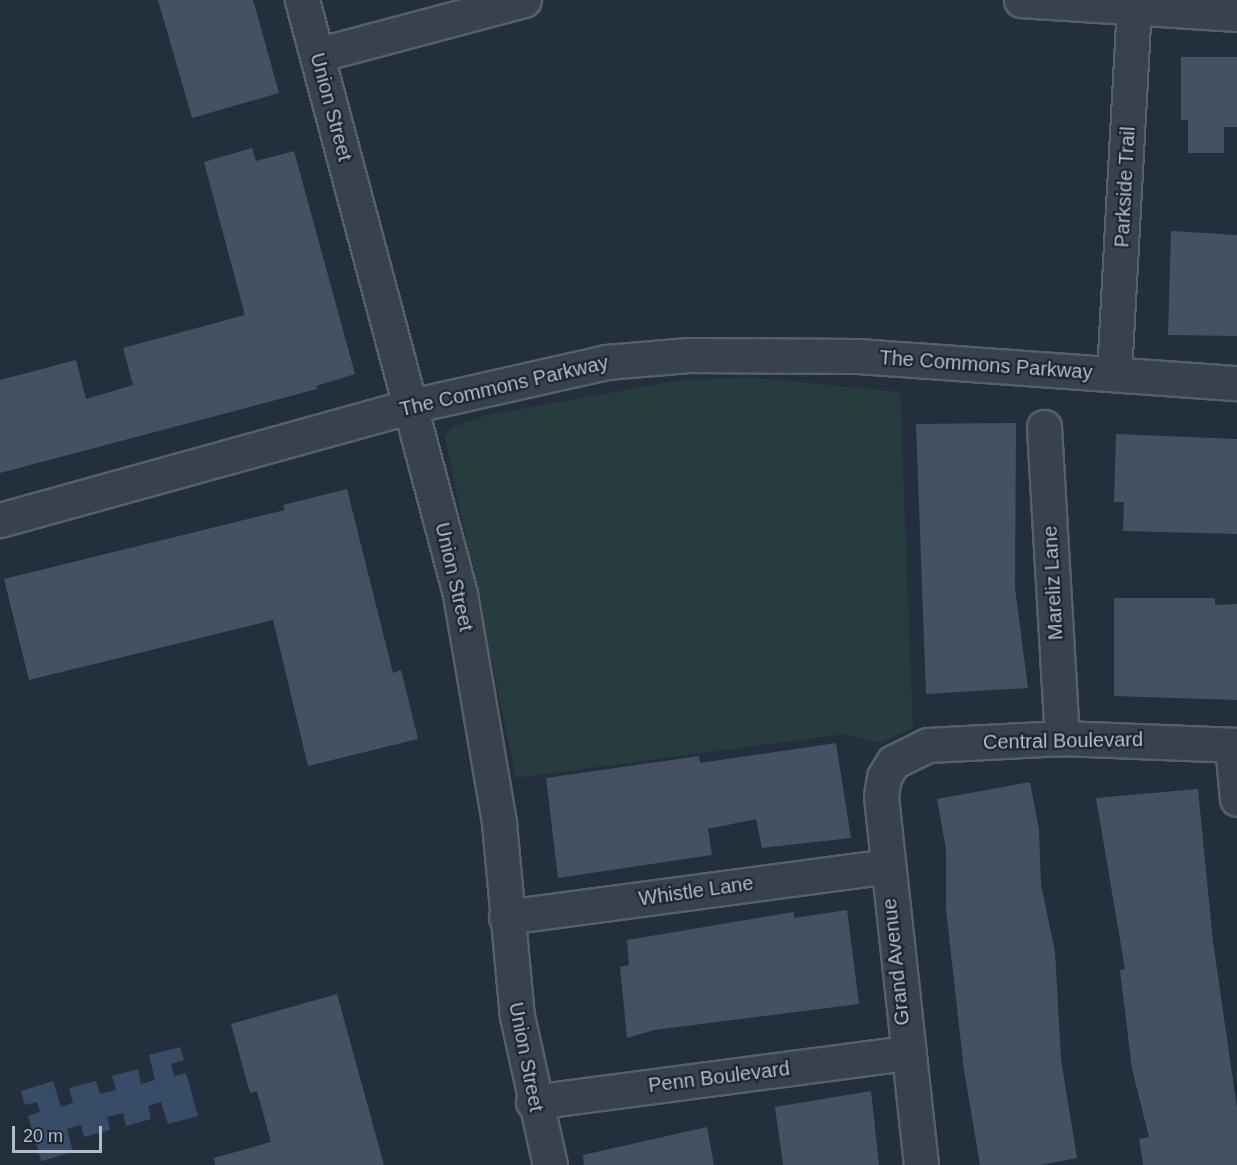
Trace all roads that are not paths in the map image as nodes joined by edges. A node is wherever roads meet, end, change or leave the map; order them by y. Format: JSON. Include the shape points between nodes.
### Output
{"nodes":[{"id":1,"x":302,"y":0,"type":"edge"},
{"id":2,"x":524,"y":0,"type":"edge"},
{"id":3,"x":1021,"y":0,"type":"edge"},
{"id":4,"x":1134,"y":4,"type":"edge"},
{"id":5,"x":1237,"y":14,"type":"edge"},
{"id":6,"x":316,"y":55,"type":"junction"},
{"id":7,"x":1114,"y":374,"type":"junction"},
{"id":8,"x":1237,"y":383,"type":"edge"},
{"id":9,"x":411,"y":406,"type":"junction"},
{"id":10,"x":1044,"y":427,"type":"dead end"},
{"id":11,"x":0,"y":520,"type":"edge"},
{"id":12,"x":1062,"y":738,"type":"junction"},
{"id":13,"x":1234,"y":745,"type":"edge"},
{"id":14,"x":894,"y":762,"type":"joint"},
{"id":15,"x":1237,"y":799,"type":"edge"},
{"id":16,"x":887,"y":866,"type":"junction"},
{"id":17,"x":506,"y":917,"type":"junction"},
{"id":18,"x":906,"y":1053,"type":"junction"},
{"id":19,"x":533,"y":1102,"type":"junction"},
{"id":20,"x":550,"y":1165,"type":"edge"},
{"id":21,"x":921,"y":1165,"type":"edge"}],
"edges":[{"from":1,"to":6,"type":"street","name":"Union Street"},
{"from":2,"to":6,"type":"street"},
{"from":3,"to":4,"type":"street"},
{"from":4,"to":5,"type":"street"},
{"from":4,"to":7,"type":"street","name":"Parkside Trail"},
{"from":6,"to":9,"type":"street","name":"Union Street"},
{"from":7,"to":8,"type":"street","name":"The Commons Parkway"},
{"from":7,"to":9,"type":"street","name":"The Commons Parkway","via":[[780,352],[689,355],[606,362]]},
{"from":9,"to":11,"type":"street","name":"The Commons Parkway"},
{"from":9,"to":17,"type":"street","name":"Union Street","via":[[460,594],[483,710]]},
{"from":10,"to":12,"type":"street","name":"Mareliz Lane"},
{"from":12,"to":13,"type":"street","name":"Central Boulevard"},
{"from":12,"to":14,"type":"street","name":"Central Boulevard","via":[[928,745]]},
{"from":13,"to":15,"type":"street"},
{"from":14,"to":16,"type":"street","name":"Grand Avenue","via":[[884,777],[880,796]]},
{"from":16,"to":17,"type":"street","name":"Whistle Lane"},
{"from":16,"to":18,"type":"street","name":"Grand Avenue"},
{"from":17,"to":19,"type":"street","name":"Union Street","via":[[516,1016]]},
{"from":18,"to":19,"type":"street","name":"Penn Boulevard"},
{"from":18,"to":21,"type":"street","name":"Grand Avenue"},
{"from":19,"to":20,"type":"street","name":"Union Street"}]}
